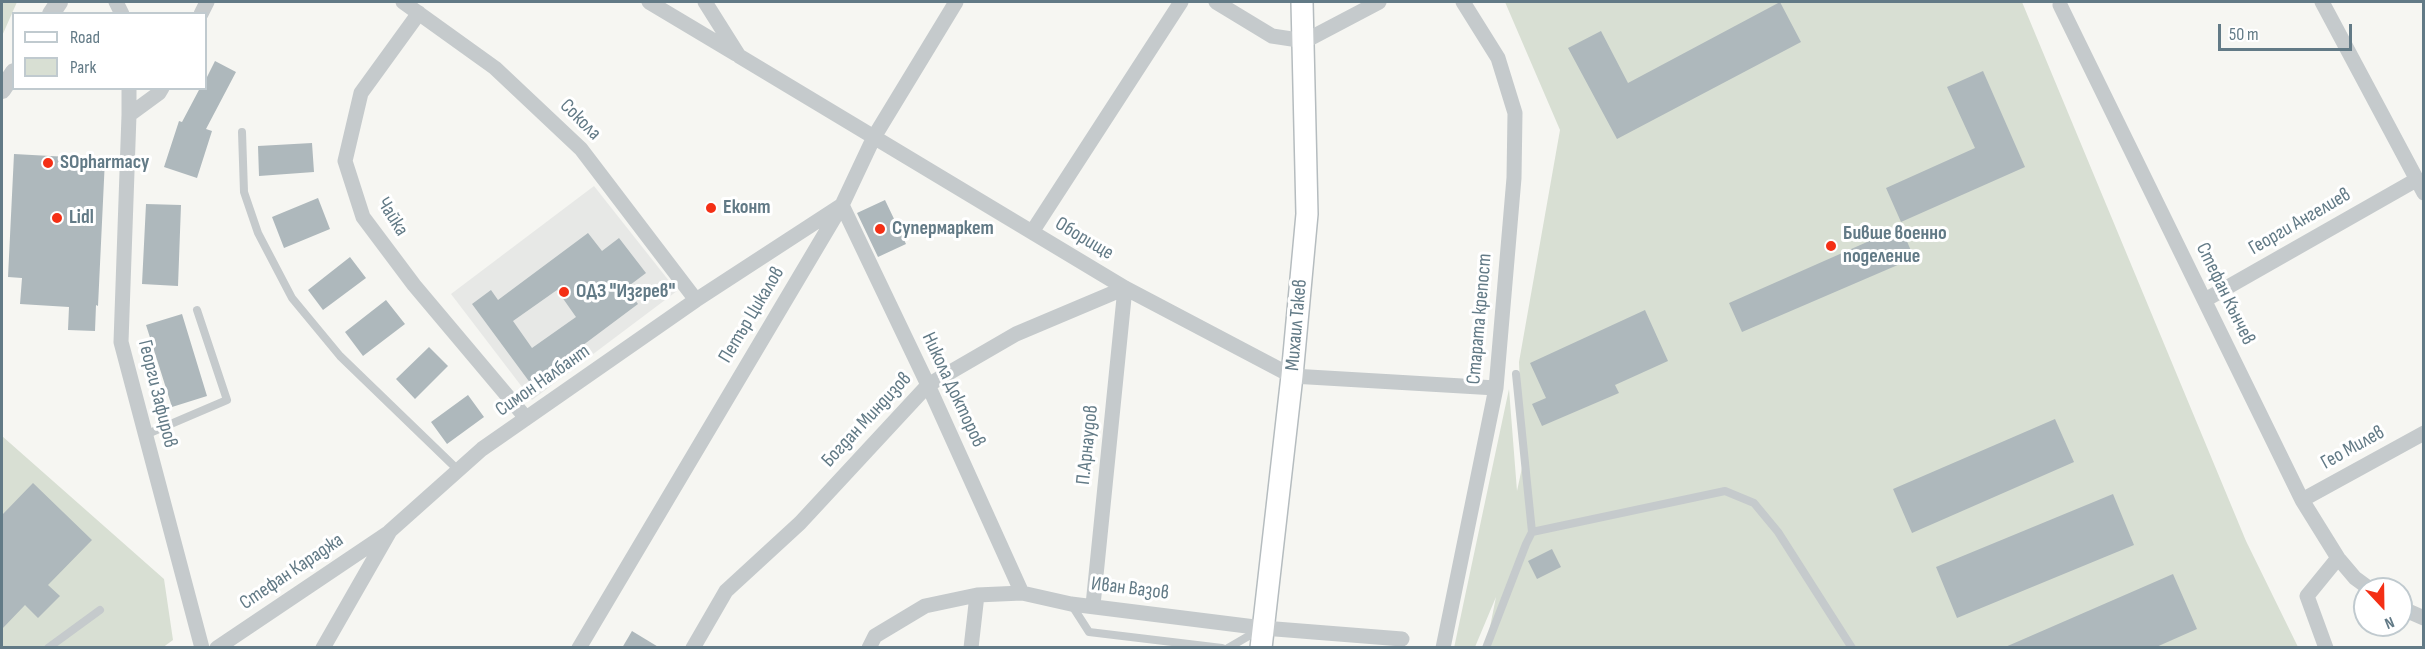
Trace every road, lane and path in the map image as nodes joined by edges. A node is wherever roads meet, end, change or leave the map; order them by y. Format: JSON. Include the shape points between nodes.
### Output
{"nodes":[{"id":1,"x":403,"y":2,"type":"edge"},
{"id":2,"x":649,"y":2,"type":"edge"},
{"id":3,"x":705,"y":2,"type":"edge"},
{"id":4,"x":956,"y":2,"type":"edge"},
{"id":5,"x":1181,"y":2,"type":"edge"},
{"id":6,"x":1216,"y":2,"type":"edge"},
{"id":7,"x":1302,"y":2,"type":"edge"},
{"id":8,"x":1379,"y":2,"type":"edge"},
{"id":9,"x":1463,"y":2,"type":"edge"},
{"id":10,"x":2322,"y":2,"type":"edge"},
{"id":11,"x":2062,"y":3,"type":"edge"},
{"id":12,"x":419,"y":13,"type":"junction"},
{"id":13,"x":1305,"y":41,"type":"junction"},
{"id":14,"x":739,"y":56,"type":"junction"},
{"id":15,"x":12,"y":75,"type":"edge"},
{"id":16,"x":2,"y":90,"type":"edge"},
{"id":17,"x":129,"y":90,"type":"edge"},
{"id":18,"x":161,"y":90,"type":"edge"},
{"id":19,"x":129,"y":115,"type":"junction"},
{"id":20,"x":242,"y":132,"type":"dead end"},
{"id":21,"x":874,"y":136,"type":"junction"},
{"id":22,"x":2420,"y":187,"type":"edge"},
{"id":23,"x":842,"y":205,"type":"junction"},
{"id":24,"x":1032,"y":232,"type":"junction"},
{"id":25,"x":1125,"y":288,"type":"junction"},
{"id":26,"x":696,"y":300,"type":"junction"},
{"id":27,"x":2205,"y":300,"type":"junction"},
{"id":28,"x":198,"y":310,"type":"dead end"},
{"id":29,"x":1516,"y":374,"type":"dead end"},
{"id":30,"x":1292,"y":376,"type":"junction"},
{"id":31,"x":928,"y":385,"type":"junction"},
{"id":32,"x":1496,"y":388,"type":"junction"},
{"id":33,"x":526,"y":418,"type":"junction"},
{"id":34,"x":2424,"y":433,"type":"edge"},
{"id":35,"x":145,"y":435,"type":"junction"},
{"id":36,"x":458,"y":470,"type":"junction"},
{"id":37,"x":2302,"y":500,"type":"junction"},
{"id":38,"x":390,"y":531,"type":"junction"},
{"id":39,"x":1532,"y":532,"type":"junction"},
{"id":40,"x":2338,"y":558,"type":"junction"},
{"id":41,"x":2354,"y":577,"type":"edge"},
{"id":42,"x":1022,"y":593,"type":"junction"},
{"id":43,"x":976,"y":595,"type":"junction"},
{"id":44,"x":1071,"y":604,"type":"junction"},
{"id":45,"x":1093,"y":605,"type":"junction"},
{"id":46,"x":100,"y":610,"type":"dead end"},
{"id":47,"x":1262,"y":638,"type":"edge"},
{"id":48,"x":1402,"y":639,"type":"dead end"},
{"id":49,"x":48,"y":648,"type":"edge"},
{"id":50,"x":202,"y":648,"type":"edge"},
{"id":51,"x":217,"y":648,"type":"edge"},
{"id":52,"x":323,"y":648,"type":"edge"},
{"id":53,"x":579,"y":648,"type":"edge"},
{"id":54,"x":693,"y":648,"type":"edge"},
{"id":55,"x":869,"y":648,"type":"edge"},
{"id":56,"x":971,"y":648,"type":"edge"},
{"id":57,"x":1222,"y":648,"type":"edge"},
{"id":58,"x":1228,"y":648,"type":"edge"},
{"id":59,"x":1443,"y":648,"type":"edge"},
{"id":60,"x":1486,"y":648,"type":"edge"},
{"id":61,"x":1852,"y":648,"type":"edge"},
{"id":62,"x":2326,"y":648,"type":"edge"}],
"edges":[{"from":1,"to":12,"type":"street","name":"Сокола"},
{"from":2,"to":14,"type":"street"},
{"from":3,"to":14,"type":"street","name":"Оборище"},
{"from":4,"to":21,"type":"street","name":"Петър Цикалов"},
{"from":5,"to":24,"type":"street"},
{"from":6,"to":13,"type":"street","via":[[1272,36]]},
{"from":7,"to":13,"type":"main road","name":"Михаил Такев"},
{"from":8,"to":13,"type":"street"},
{"from":9,"to":32,"type":"street","name":"Старата крепост","via":[[1498,58],[1515,113],[1514,178]]},
{"from":10,"to":22,"type":"street"},
{"from":11,"to":27,"type":"street","name":"Стефан Кънчев"},
{"from":12,"to":26,"type":"street","name":"Сокола","via":[[495,68],[581,149]]},
{"from":12,"to":33,"type":"street","name":"Чайка","via":[[361,93],[345,161],[363,217],[414,285]]},
{"from":13,"to":30,"type":"main road","name":"Михаил Такев","via":[[1307,214]]},
{"from":14,"to":21,"type":"street","name":"Оборище"},
{"from":15,"to":16,"type":"street"},
{"from":17,"to":19,"type":"street","name":"Георги Зафиров"},
{"from":18,"to":19,"type":"street"},
{"from":19,"to":35,"type":"street","name":"Георги Зафиров","via":[[121,342]]},
{"from":20,"to":36,"type":"lane","via":[[244,192],[258,233],[292,298],[340,356]]},
{"from":21,"to":23,"type":"street","name":"Петър Цикалов"},
{"from":21,"to":24,"type":"street","name":"Оборище"},
{"from":22,"to":27,"type":"street","name":"Георги Ангелиев"},
{"from":23,"to":26,"type":"street","name":"Симон Налбант"},
{"from":23,"to":31,"type":"street","name":"Никола Докторов"},
{"from":23,"to":53,"type":"street","name":"Петър Цикалов"},
{"from":24,"to":25,"type":"street","name":"Оборище"},
{"from":25,"to":30,"type":"street","name":"Оборище"},
{"from":25,"to":31,"type":"street","name":"Богдан Миндизов","via":[[1016,334]]},
{"from":25,"to":45,"type":"street","name":"П.Арнаудов"},
{"from":26,"to":33,"type":"street","name":"Симон Налбант"},
{"from":27,"to":37,"type":"street","name":"Стефан Кънчев"},
{"from":28,"to":35,"type":"lane","via":[[228,400]]},
{"from":29,"to":39,"type":"lane"},
{"from":30,"to":32,"type":"street","name":"Оборище"},
{"from":30,"to":47,"type":"main road","name":"Михаил Такев"},
{"from":31,"to":42,"type":"street","name":"Никола Докторов"},
{"from":31,"to":54,"type":"street","name":"Богдан Миндизов","via":[[800,523],[726,591]]},
{"from":32,"to":59,"type":"street","name":"Старата крепост"},
{"from":33,"to":36,"type":"street","name":"Симон Налбант"},
{"from":34,"to":37,"type":"street","name":"Гео Милев"},
{"from":35,"to":50,"type":"street","name":"Георги Зафиров"},
{"from":36,"to":38,"type":"street","name":"Симон Налбант"},
{"from":37,"to":40,"type":"street","name":"Стефан Кънчев"},
{"from":38,"to":51,"type":"street","name":"Стефан Караджа"},
{"from":38,"to":52,"type":"street","name":"Симон Налбант"},
{"from":39,"to":60,"type":"lane"},
{"from":39,"to":61,"type":"lane","via":[[1725,491],[1754,503],[1778,531]]},
{"from":40,"to":41,"type":"street","name":"Стефан Кънчев"},
{"from":40,"to":62,"type":"street","via":[[2307,596]]},
{"from":42,"to":43,"type":"street","name":"Иван Вазов"},
{"from":42,"to":44,"type":"street","name":"Иван Вазов"},
{"from":43,"to":55,"type":"street","name":"Иван Вазов","via":[[925,606],[876,636]]},
{"from":43,"to":56,"type":"street"},
{"from":44,"to":45,"type":"street","name":"Иван Вазов"},
{"from":44,"to":57,"type":"lane","via":[[1089,632]]},
{"from":45,"to":47,"type":"street","name":"Иван Вазов"},
{"from":46,"to":49,"type":"lane"},
{"from":47,"to":48,"type":"street","name":"Иван Вазов"},
{"from":47,"to":58,"type":"lane"}]}
